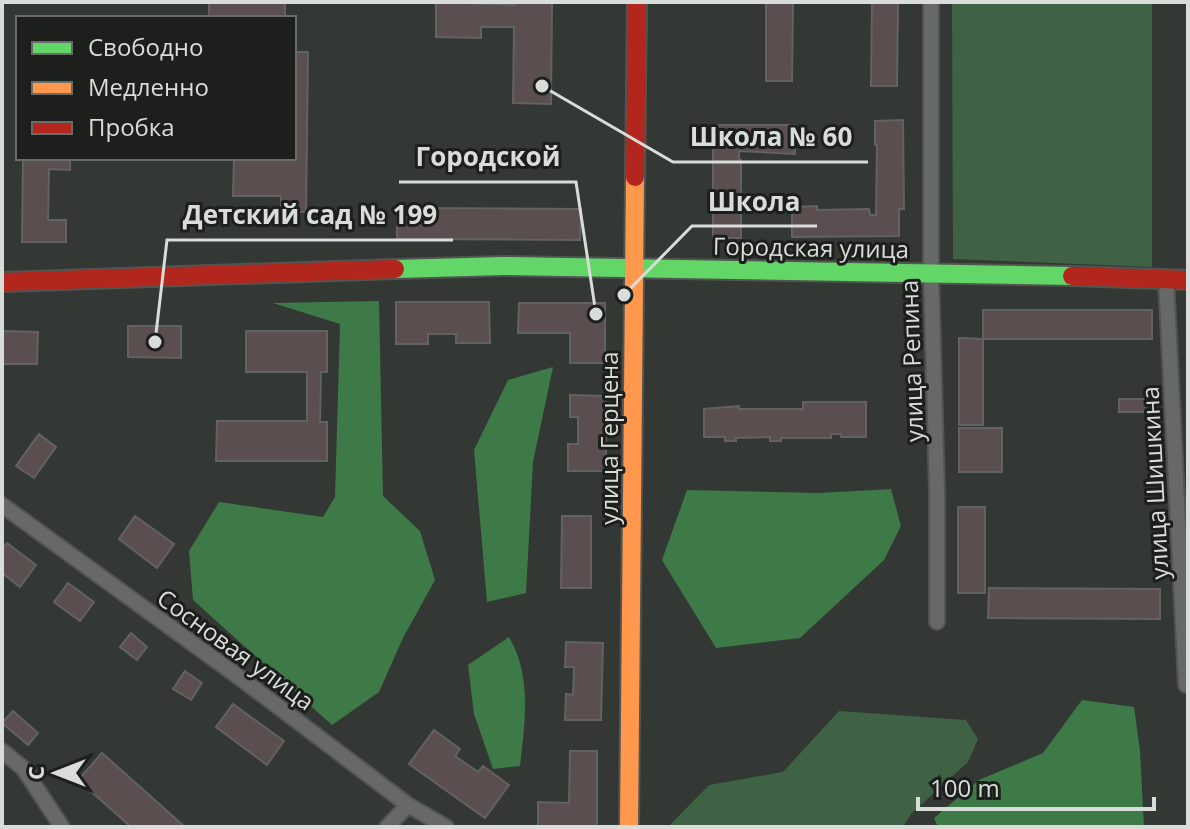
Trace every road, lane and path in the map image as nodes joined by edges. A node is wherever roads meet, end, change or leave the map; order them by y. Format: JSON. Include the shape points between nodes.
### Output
{"nodes":[{"id":1,"x":637,"y":2,"type":"edge"},
{"id":2,"x":931,"y":2,"type":"edge"},
{"id":3,"x":633,"y":268,"type":"junction"},
{"id":4,"x":931,"y":273,"type":"junction"},
{"id":5,"x":1166,"y":278,"type":"junction"},
{"id":6,"x":1188,"y":280,"type":"edge"},
{"id":7,"x":2,"y":282,"type":"edge"},
{"id":8,"x":2,"y":505,"type":"edge"},
{"id":9,"x":937,"y":622,"type":"dead end"},
{"id":10,"x":1187,"y":685,"type":"edge"},
{"id":11,"x":2,"y":751,"type":"edge"},
{"id":12,"x":408,"y":805,"type":"junction"},
{"id":13,"x":62,"y":827,"type":"edge"},
{"id":14,"x":387,"y":827,"type":"edge"},
{"id":15,"x":446,"y":827,"type":"edge"},
{"id":16,"x":629,"y":827,"type":"edge"}],
"edges":[{"from":1,"to":3,"type":"street","name":"улица Герцена"},
{"from":2,"to":4,"type":"street","name":"улица Репина"},
{"from":3,"to":4,"type":"street","name":"Городская улица"},
{"from":3,"to":7,"type":"street","name":"Городская улица","via":[[503,266]]},
{"from":3,"to":16,"type":"street","name":"улица Герцена"},
{"from":4,"to":5,"type":"street","name":"Городская улица"},
{"from":4,"to":9,"type":"street","name":"улица Репина"},
{"from":5,"to":6,"type":"street","name":"Городская улица"},
{"from":5,"to":10,"type":"street","name":"улица Шишкина"},
{"from":8,"to":12,"type":"street","name":"Сосновая улица"},
{"from":11,"to":13,"type":"street","via":[[23,768]]},
{"from":12,"to":14,"type":"street"},
{"from":12,"to":15,"type":"street","name":"Сосновая улица"}]}
